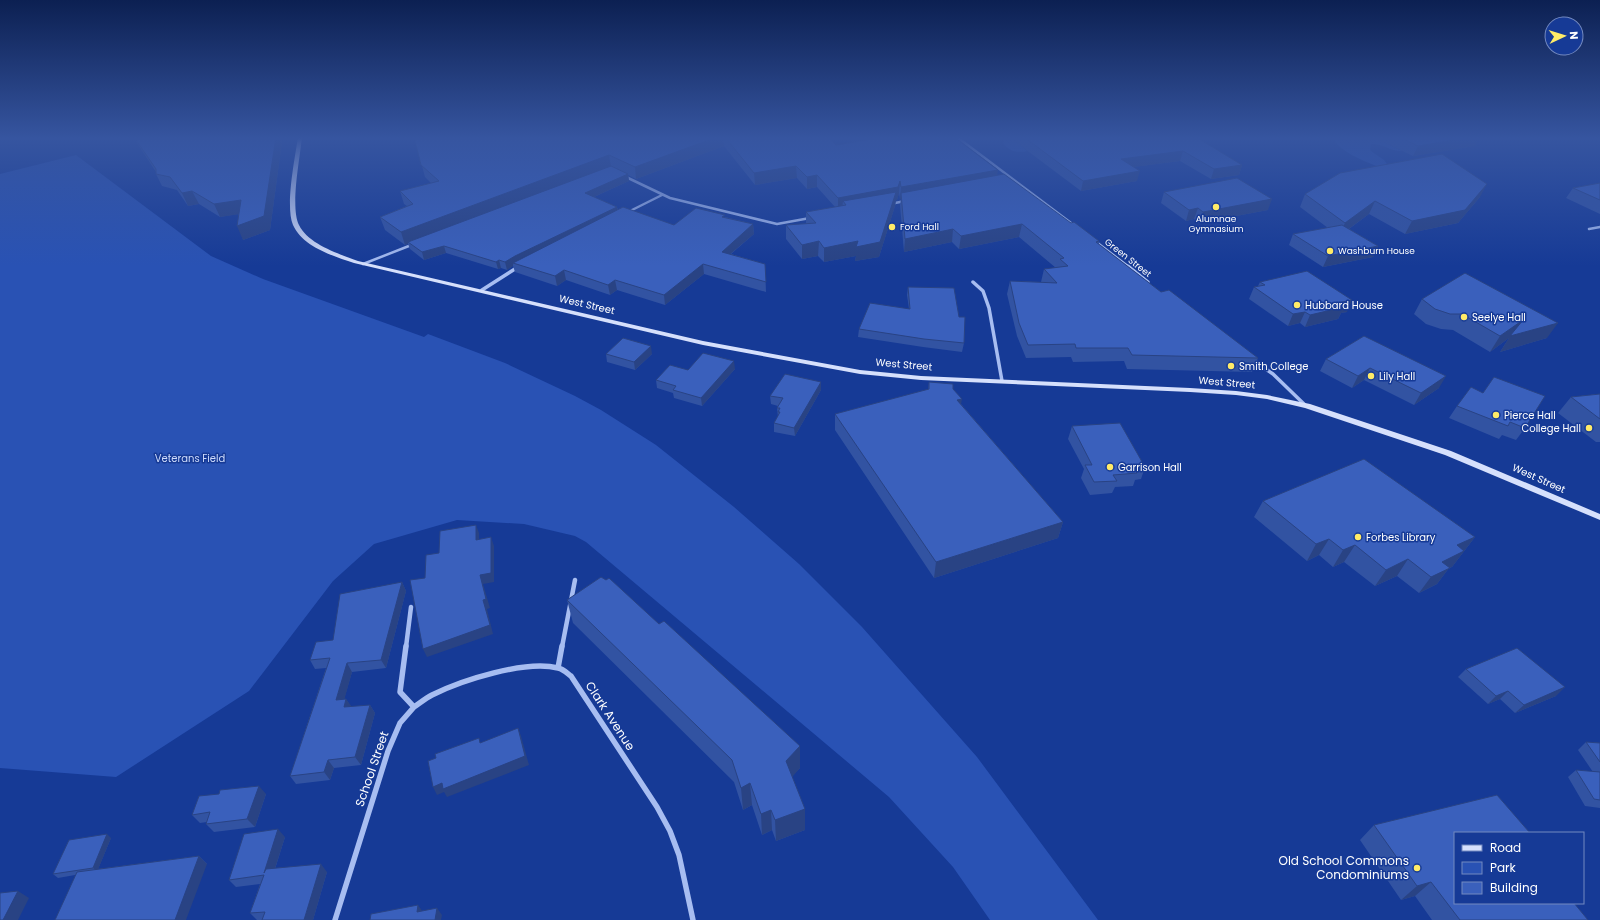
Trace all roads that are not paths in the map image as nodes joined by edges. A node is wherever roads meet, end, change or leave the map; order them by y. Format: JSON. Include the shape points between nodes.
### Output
{"nodes":[{"id":1,"x":295,"y":180,"type":"edge"},
{"id":2,"x":632,"y":180,"type":"edge"},
{"id":3,"x":1016,"y":181,"type":"joint"},
{"id":4,"x":1011,"y":182,"type":"edge"},
{"id":5,"x":662,"y":195,"type":"junction"},
{"id":6,"x":908,"y":200,"type":"edge"},
{"id":7,"x":885,"y":205,"type":"edge"},
{"id":8,"x":620,"y":216,"type":"edge"},
{"id":9,"x":816,"y":217,"type":"edge"},
{"id":10,"x":1600,"y":227,"type":"edge"},
{"id":11,"x":1080,"y":229,"type":"edge"},
{"id":12,"x":1589,"y":229,"type":"dead end"},
{"id":13,"x":1092,"y":238,"type":"edge"},
{"id":14,"x":419,"y":242,"type":"edge"},
{"id":15,"x":363,"y":264,"type":"junction"},
{"id":16,"x":520,"y":265,"type":"edge"},
{"id":17,"x":973,"y":282,"type":"dead end"},
{"id":18,"x":1149,"y":283,"type":"edge"},
{"id":19,"x":482,"y":290,"type":"junction"},
{"id":20,"x":1249,"y":357,"type":"edge"},
{"id":21,"x":1002,"y":381,"type":"junction"},
{"id":22,"x":1307,"y":406,"type":"junction"},
{"id":23,"x":1600,"y":517,"type":"edge"},
{"id":24,"x":575,"y":580,"type":"dead end"},
{"id":25,"x":411,"y":607,"type":"dead end"},
{"id":26,"x":558,"y":668,"type":"junction"},
{"id":27,"x":414,"y":707,"type":"junction"},
{"id":28,"x":336,"y":920,"type":"edge"},
{"id":29,"x":694,"y":920,"type":"edge"}],
"edges":[{"from":1,"to":15,"type":"main road","name":"West Street","via":[[293,202],[296,226],[321,248]]},
{"from":2,"to":5,"type":"street"},
{"from":3,"to":4,"type":"street"},
{"from":3,"to":11,"type":"street"},
{"from":5,"to":8,"type":"street"},
{"from":5,"to":9,"type":"street","via":[[777,224]]},
{"from":6,"to":7,"type":"street"},
{"from":10,"to":12,"type":"street"},
{"from":13,"to":18,"type":"street","name":"Green Street"},
{"from":14,"to":15,"type":"street"},
{"from":15,"to":19,"type":"main road","name":"West Street"},
{"from":16,"to":19,"type":"street"},
{"from":17,"to":21,"type":"street","via":[[983,291],[989,308]]},
{"from":19,"to":21,"type":"main road","name":"West Street","via":[[703,343],[799,362],[921,378]]},
{"from":20,"to":22,"type":"street","via":[[1273,374]]},
{"from":21,"to":22,"type":"main road","name":"West Street","via":[[1236,393]]},
{"from":22,"to":23,"type":"main road","name":"West Street","via":[[1448,453]]},
{"from":24,"to":26,"type":"street"},
{"from":25,"to":27,"type":"street","via":[[400,692]]},
{"from":26,"to":27,"type":"street","via":[[532,666],[476,679],[431,695]]},
{"from":26,"to":29,"type":"street","name":"Clark Avenue","via":[[571,676],[660,813],[679,855]]},
{"from":27,"to":28,"type":"street","name":"School Street","via":[[400,723],[388,751]]}]}
